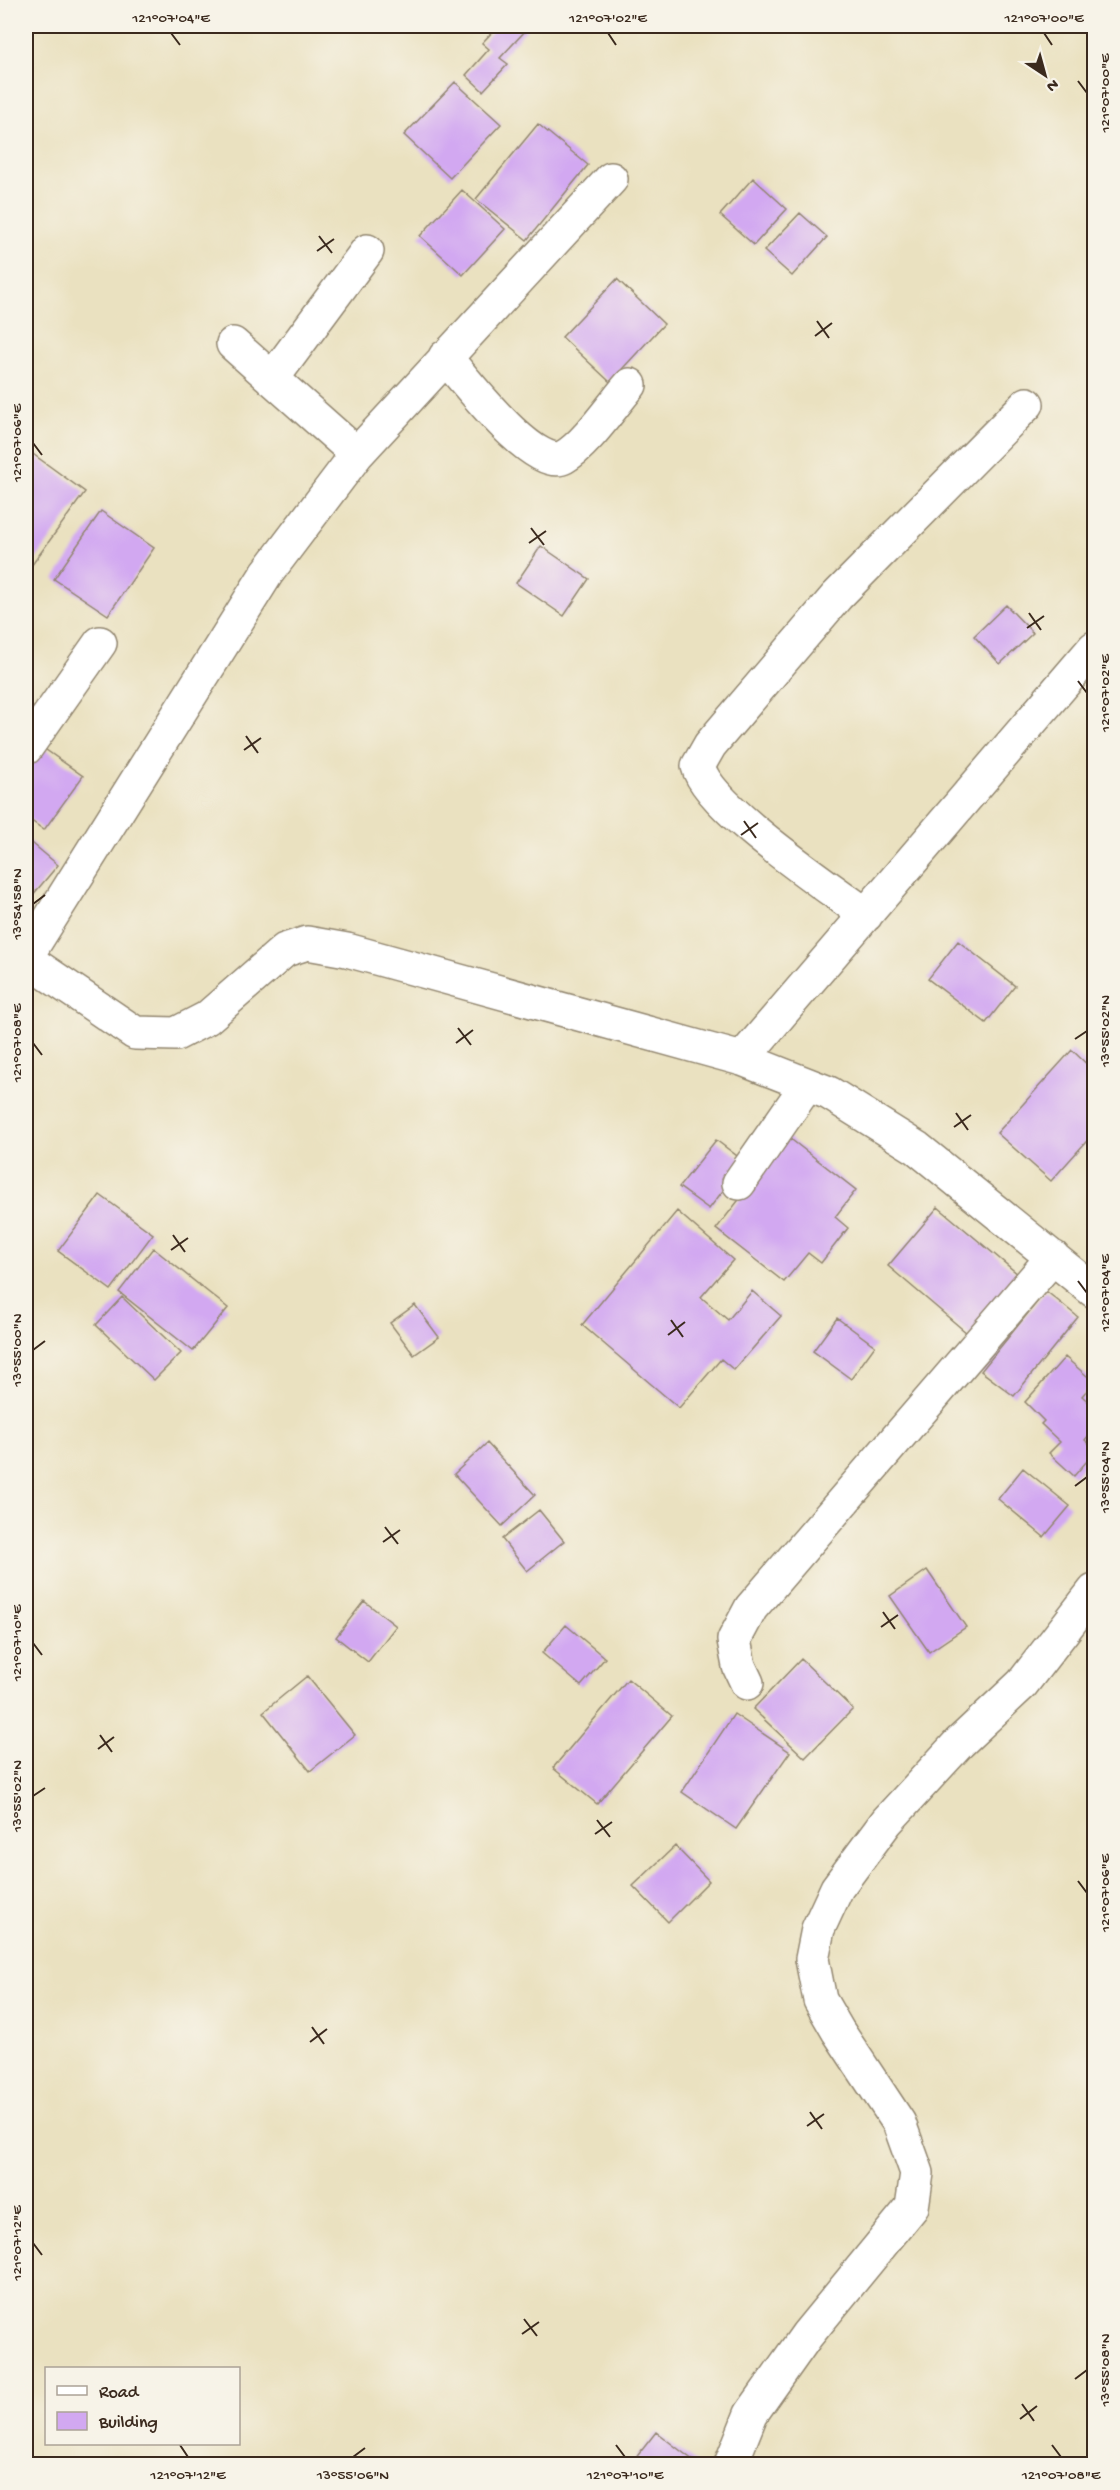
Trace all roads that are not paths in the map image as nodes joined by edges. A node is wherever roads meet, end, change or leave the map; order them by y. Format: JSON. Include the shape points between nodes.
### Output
{"nodes":[{"id":1,"x":612,"y":179,"type":"dead end"},
{"id":2,"x":367,"y":251,"type":"dead end"},
{"id":3,"x":233,"y":344,"type":"dead end"},
{"id":4,"x":445,"y":357,"type":"junction"},
{"id":5,"x":272,"y":379,"type":"junction"},
{"id":6,"x":630,"y":385,"type":"dead end"},
{"id":7,"x":1028,"y":404,"type":"dead end"},
{"id":8,"x":357,"y":454,"type":"junction"},
{"id":9,"x":100,"y":643,"type":"dead end"},
{"id":10,"x":1095,"y":648,"type":"edge"},
{"id":11,"x":26,"y":748,"type":"edge"},
{"id":12,"x":866,"y":915,"type":"junction"},
{"id":13,"x":26,"y":958,"type":"edge"},
{"id":14,"x":742,"y":1059,"type":"junction"},
{"id":15,"x":807,"y":1085,"type":"junction"},
{"id":16,"x":739,"y":1183,"type":"dead end"},
{"id":17,"x":1053,"y":1257,"type":"junction"},
{"id":18,"x":1095,"y":1291,"type":"edge"},
{"id":19,"x":1095,"y":1592,"type":"edge"},
{"id":20,"x":747,"y":1683,"type":"dead end"},
{"id":21,"x":731,"y":2464,"type":"edge"}],
"edges":[{"from":1,"to":4,"type":"street"},
{"from":2,"to":5,"type":"street"},
{"from":3,"to":5,"type":"street"},
{"from":4,"to":6,"type":"street","via":[[492,412],[530,448],[555,459],[564,458],[587,437]]},
{"from":4,"to":8,"type":"street"},
{"from":5,"to":8,"type":"street"},
{"from":7,"to":12,"type":"street","via":[[837,596],[710,745],[698,766],[705,782],[746,824]]},
{"from":8,"to":13,"type":"street","via":[[267,573]]},
{"from":9,"to":11,"type":"street"},
{"from":10,"to":12,"type":"street"},
{"from":12,"to":14,"type":"street"},
{"from":13,"to":14,"type":"street","via":[[135,1033],[176,1034],[207,1018],[285,951],[307,943],[346,950]]},
{"from":14,"to":15,"type":"street"},
{"from":15,"to":16,"type":"street"},
{"from":15,"to":17,"type":"street","via":[[829,1094],[917,1148]]},
{"from":17,"to":18,"type":"street"},
{"from":17,"to":20,"type":"street","via":[[751,1608],[734,1640]]},
{"from":19,"to":21,"type":"street","via":[[1022,1684],[959,1743],[887,1821],[837,1888],[818,1929],[812,1959],[820,2000],[899,2123],[917,2172],[912,2207],[807,2335],[751,2414]]}]}
